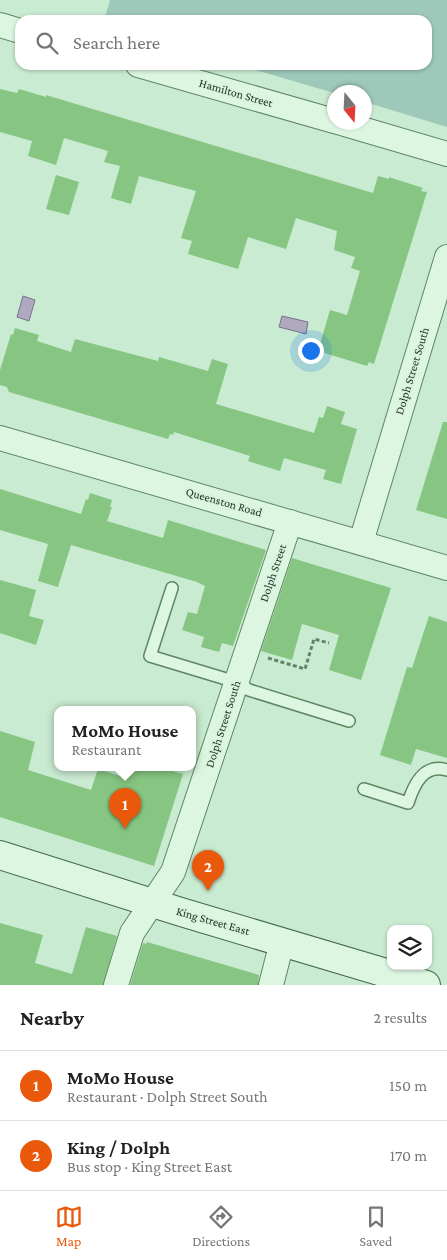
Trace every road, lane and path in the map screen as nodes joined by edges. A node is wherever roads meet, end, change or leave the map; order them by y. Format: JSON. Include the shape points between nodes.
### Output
{"nodes":[{"id":1,"x":0,"y":26,"type":"edge"},
{"id":2,"x":15,"y":30,"type":"edge"},
{"id":3,"x":156,"y":70,"type":"edge"},
{"id":4,"x":327,"y":119,"type":"edge"},
{"id":5,"x":365,"y":130,"type":"edge"},
{"id":6,"x":447,"y":154,"type":"edge"},
{"id":7,"x":447,"y":257,"type":"edge"},
{"id":8,"x":0,"y":438,"type":"edge"},
{"id":9,"x":290,"y":522,"type":"junction"},
{"id":10,"x":361,"y":542,"type":"junction"},
{"id":11,"x":447,"y":568,"type":"edge"},
{"id":12,"x":172,"y":588,"type":"dead end"},
{"id":13,"x":256,"y":625,"type":"joint"},
{"id":14,"x":329,"y":643,"type":"dead end"},
{"id":15,"x":260,"y":656,"type":"dead end"},
{"id":16,"x":236,"y":682,"type":"junction"},
{"id":17,"x":348,"y":721,"type":"dead end"},
{"id":18,"x":447,"y":770,"type":"edge"},
{"id":19,"x":364,"y":789,"type":"dead end"},
{"id":20,"x":0,"y":855,"type":"edge"},
{"id":21,"x":152,"y":903,"type":"junction"},
{"id":22,"x":282,"y":942,"type":"junction"},
{"id":23,"x":116,"y":985,"type":"edge"},
{"id":24,"x":271,"y":985,"type":"edge"},
{"id":25,"x":426,"y":985,"type":"edge"}],
"edges":[{"from":1,"to":2,"type":"street"},
{"from":3,"to":4,"type":"street","name":"Hamilton Street"},
{"from":5,"to":6,"type":"street"},
{"from":7,"to":10,"type":"street","name":"Dolph Street South"},
{"from":8,"to":9,"type":"street","name":"Queenston Road"},
{"from":9,"to":10,"type":"street","name":"Queenston Road"},
{"from":9,"to":13,"type":"street","name":"Dolph Street"},
{"from":10,"to":11,"type":"street","name":"Queenston Road"},
{"from":12,"to":16,"type":"lane","via":[[150,656]]},
{"from":13,"to":16,"type":"street","name":"Dolph Street South"},
{"from":14,"to":15,"type":"path","via":[[314,639],[305,669]]},
{"from":16,"to":17,"type":"lane","via":[[249,690]]},
{"from":16,"to":21,"type":"street","name":"Dolph Street South","via":[[173,872]]},
{"from":18,"to":19,"type":"lane","via":[[434,768],[422,774],[408,803]]},
{"from":20,"to":21,"type":"main road","name":"King Street East"},
{"from":21,"to":22,"type":"main road","name":"King Street East"},
{"from":21,"to":23,"type":"street","name":"Dolph Street South","via":[[132,934]]},
{"from":22,"to":24,"type":"street"},
{"from":22,"to":25,"type":"main road","name":"King Street East"}]}
